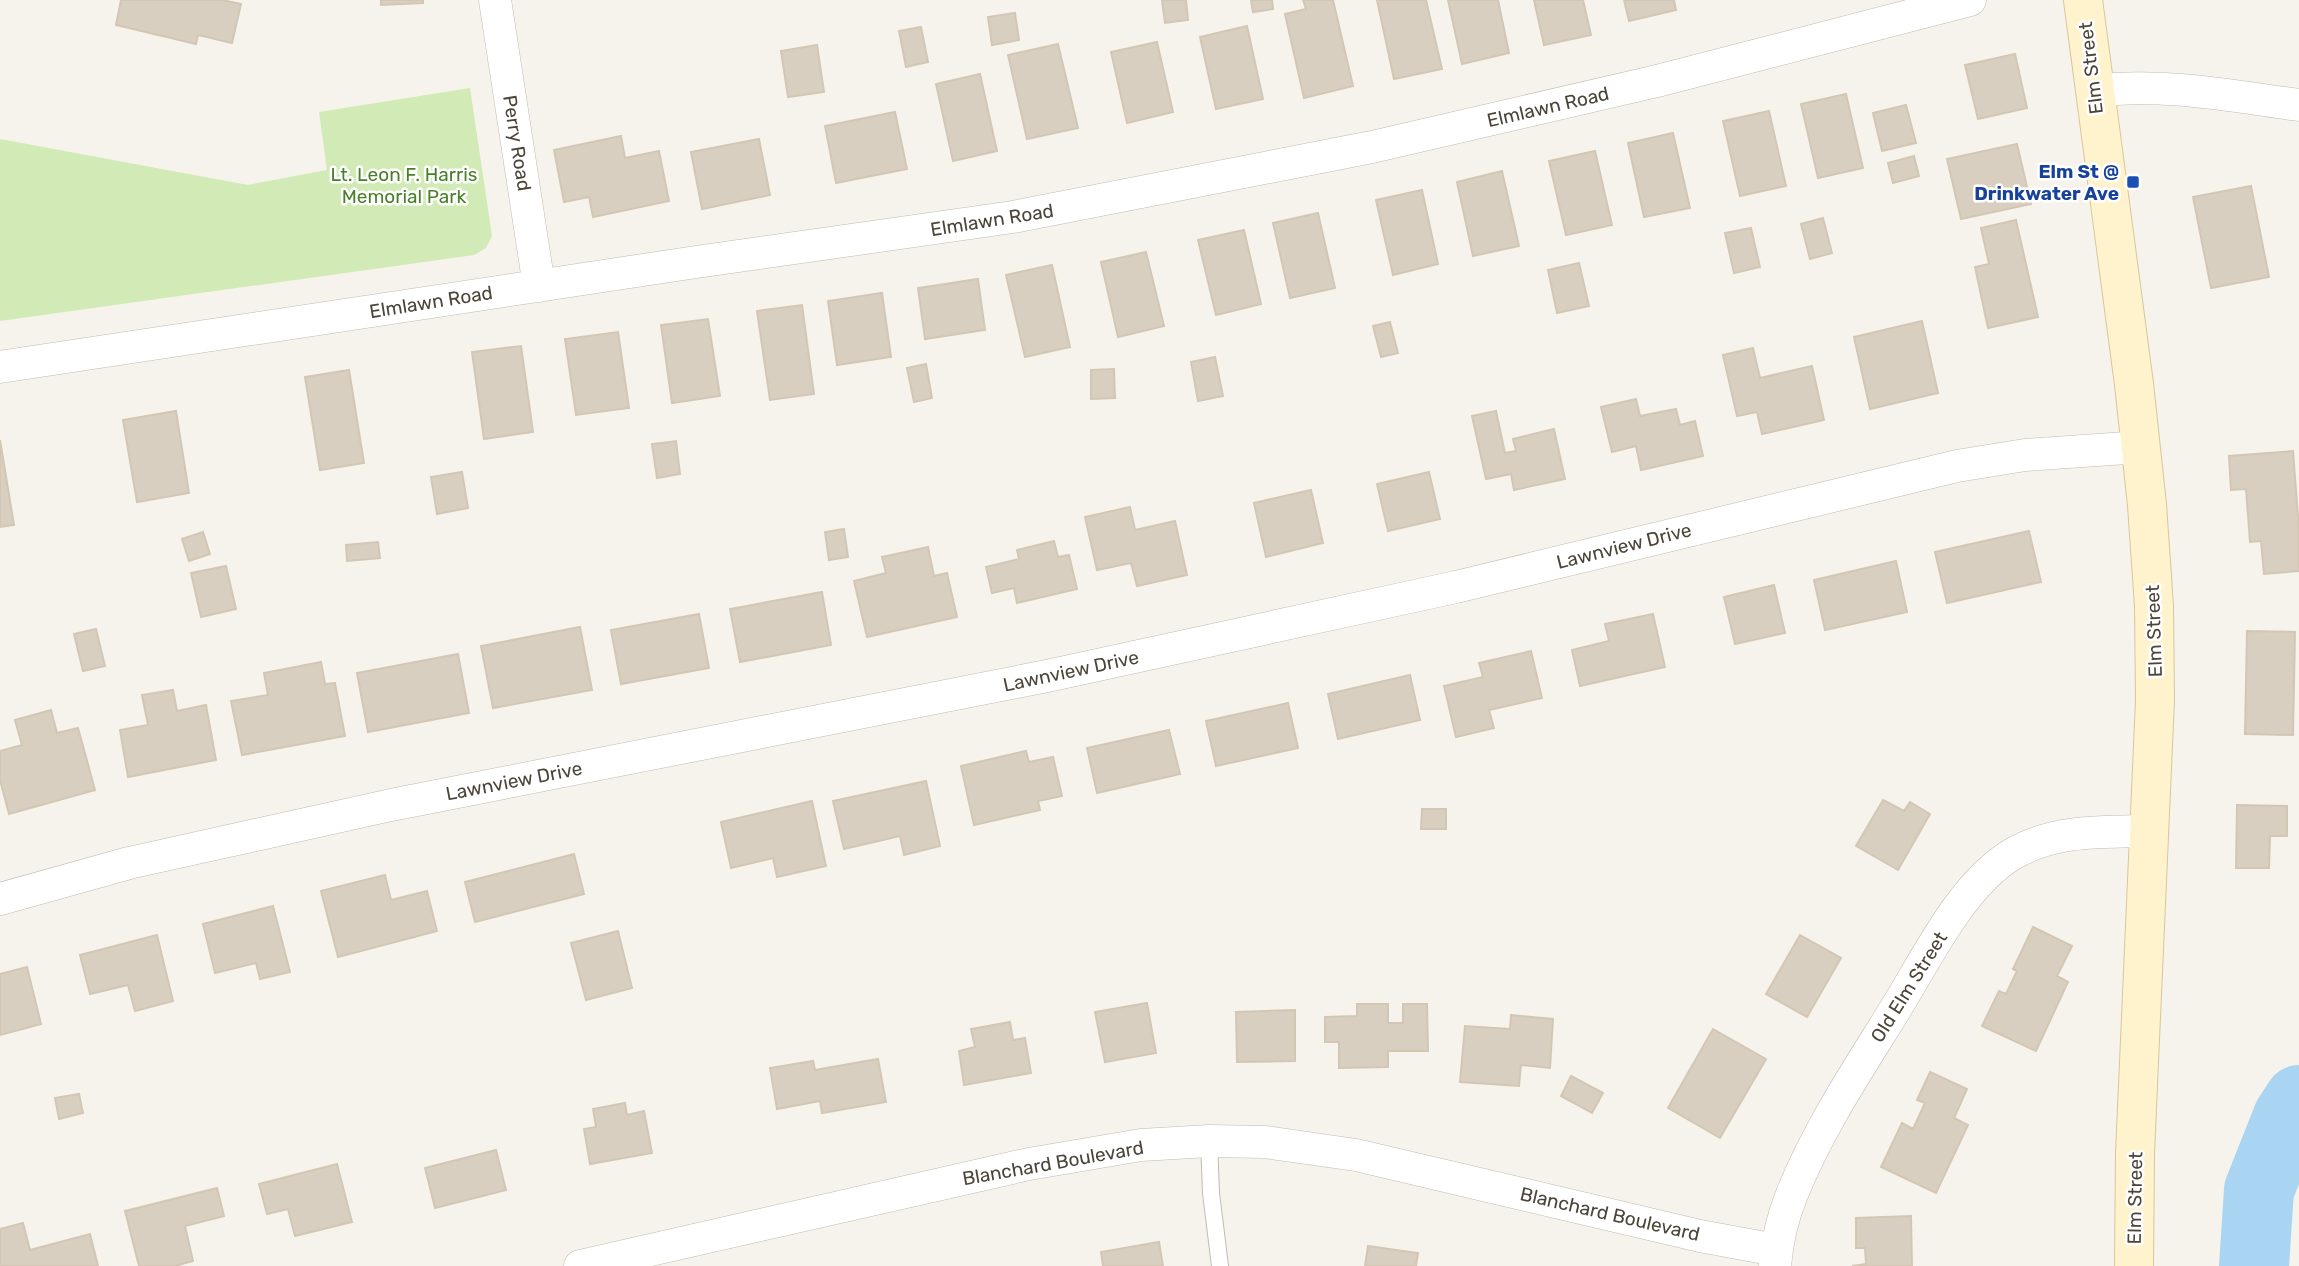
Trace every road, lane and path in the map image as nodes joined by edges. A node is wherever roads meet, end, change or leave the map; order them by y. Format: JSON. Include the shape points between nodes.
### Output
{"nodes":[{"id":1,"x":495,"y":0,"type":"edge"},
{"id":2,"x":1970,"y":0,"type":"edge"},
{"id":3,"x":2083,"y":0,"type":"edge"},
{"id":4,"x":2093,"y":91,"type":"junction"},
{"id":5,"x":2299,"y":105,"type":"edge"},
{"id":6,"x":539,"y":286,"type":"junction"},
{"id":7,"x":0,"y":367,"type":"edge"},
{"id":8,"x":2141,"y":447,"type":"junction"},
{"id":9,"x":2151,"y":831,"type":"junction"},
{"id":10,"x":0,"y":899,"type":"edge"},
{"id":11,"x":1209,"y":1141,"type":"junction"},
{"id":12,"x":1776,"y":1258,"type":"edge"},
{"id":13,"x":580,"y":1266,"type":"edge"},
{"id":14,"x":1220,"y":1266,"type":"edge"},
{"id":15,"x":2134,"y":1266,"type":"edge"}],
"edges":[{"from":1,"to":6,"type":"street","name":"Perry Road"},
{"from":2,"to":6,"type":"street","name":"Elmlawn Road","via":[[1657,81],[1329,157],[1013,217]]},
{"from":3,"to":4,"type":"main road","name":"Elm Street"},
{"from":4,"to":5,"type":"street","via":[[2162,88]]},
{"from":4,"to":8,"type":"main road","name":"Elm Street"},
{"from":6,"to":7,"type":"street","name":"Elmlawn Road"},
{"from":8,"to":9,"type":"main road","name":"Elm Street","via":[[2156,650]]},
{"from":8,"to":10,"type":"street","name":"Lawnview Drive","via":[[2025,455],[1957,466],[1456,587],[1047,676],[365,811],[129,863]]},
{"from":9,"to":12,"type":"street","name":"Old Elm Street","via":[[2080,832],[2045,839],[2010,856],[1978,884],[1948,924],[1820,1133],[1791,1196]]},
{"from":9,"to":15,"type":"main road","name":"Elm Street"},
{"from":11,"to":12,"type":"street","name":"Blanchard Boulevard","via":[[1336,1151]]},
{"from":11,"to":13,"type":"street","name":"Blanchard Boulevard","via":[[1141,1145],[1042,1161]]},
{"from":11,"to":14,"type":"lane"}]}
